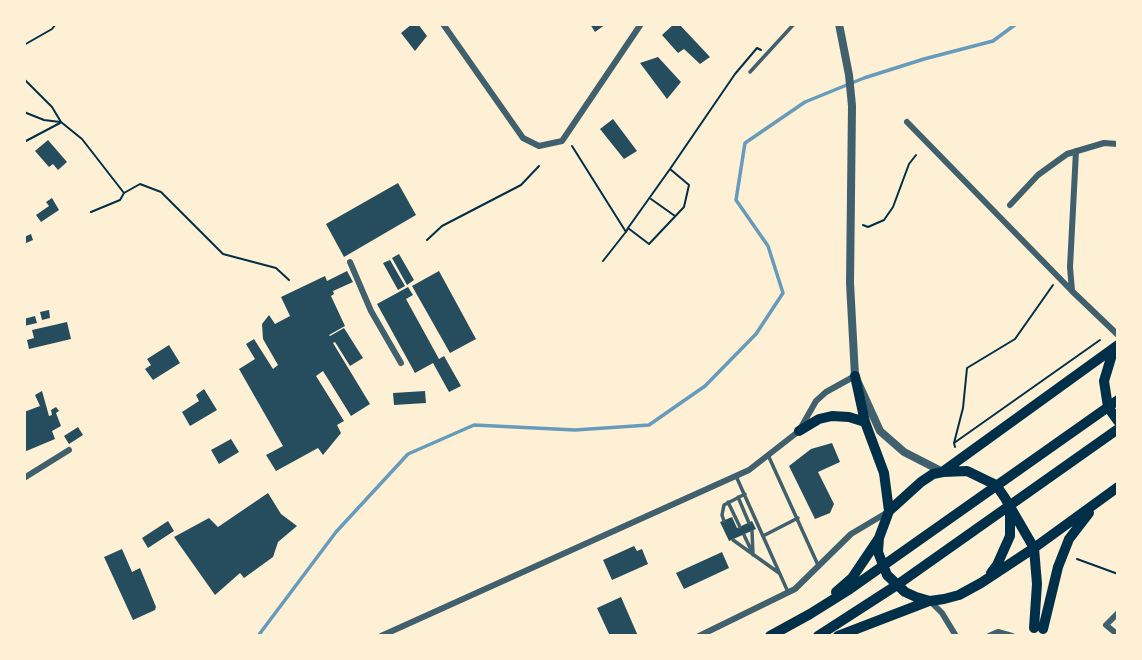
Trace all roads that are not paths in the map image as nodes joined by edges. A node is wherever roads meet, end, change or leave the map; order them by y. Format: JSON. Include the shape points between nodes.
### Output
{"nodes":[{"id":1,"x":443,"y":24,"type":"edge"},
{"id":2,"x":641,"y":24,"type":"edge"},
{"id":3,"x":794,"y":24,"type":"edge"},
{"id":4,"x":839,"y":24,"type":"edge"},
{"id":5,"x":750,"y":72,"type":"dead end"},
{"id":6,"x":908,"y":122,"type":"dead end"},
{"id":7,"x":1118,"y":144,"type":"edge"},
{"id":8,"x":1076,"y":151,"type":"junction"},
{"id":9,"x":1010,"y":205,"type":"dead end"},
{"id":10,"x":351,"y":262,"type":"dead end"},
{"id":11,"x":1072,"y":291,"type":"junction"},
{"id":12,"x":1118,"y":335,"type":"edge"},
{"id":13,"x":1116,"y":346,"type":"edge"},
{"id":14,"x":401,"y":363,"type":"dead end"},
{"id":15,"x":855,"y":376,"type":"junction"},
{"id":16,"x":1118,"y":400,"type":"edge"},
{"id":17,"x":1108,"y":407,"type":"junction"},
{"id":18,"x":1118,"y":421,"type":"edge"},
{"id":19,"x":865,"y":422,"type":"junction"},
{"id":20,"x":1118,"y":429,"type":"edge"},
{"id":21,"x":799,"y":431,"type":"junction"},
{"id":22,"x":69,"y":450,"type":"dead end"},
{"id":23,"x":768,"y":455,"type":"junction"},
{"id":24,"x":943,"y":472,"type":"junction"},
{"id":25,"x":736,"y":476,"type":"junction"},
{"id":26,"x":24,"y":478,"type":"edge"},
{"id":27,"x":996,"y":485,"type":"junction"},
{"id":28,"x":1118,"y":487,"type":"edge"},
{"id":29,"x":744,"y":494,"type":"junction"},
{"id":30,"x":1106,"y":495,"type":"junction"},
{"id":31,"x":737,"y":497,"type":"junction"},
{"id":32,"x":728,"y":502,"type":"junction"},
{"id":33,"x":1010,"y":505,"type":"junction"},
{"id":34,"x":889,"y":511,"type":"junction"},
{"id":35,"x":798,"y":518,"type":"junction"},
{"id":36,"x":724,"y":521,"type":"dead end"},
{"id":37,"x":749,"y":523,"type":"dead end"},
{"id":38,"x":740,"y":527,"type":"dead end"},
{"id":39,"x":752,"y":531,"type":"dead end"},
{"id":40,"x":744,"y":535,"type":"dead end"},
{"id":41,"x":763,"y":536,"type":"junction"},
{"id":42,"x":879,"y":538,"type":"junction"},
{"id":43,"x":733,"y":540,"type":"dead end"},
{"id":44,"x":1034,"y":548,"type":"junction"},
{"id":45,"x":753,"y":555,"type":"junction"},
{"id":46,"x":883,"y":566,"type":"junction"},
{"id":47,"x":819,"y":567,"type":"junction"},
{"id":48,"x":779,"y":573,"type":"junction"},
{"id":49,"x":981,"y":583,"type":"junction"},
{"id":50,"x":897,"y":585,"type":"junction"},
{"id":51,"x":788,"y":592,"type":"junction"},
{"id":52,"x":930,"y":601,"type":"junction"},
{"id":53,"x":1118,"y":613,"type":"edge"},
{"id":54,"x":810,"y":614,"type":"junction"},
{"id":55,"x":1038,"y":632,"type":"edge"},
{"id":56,"x":381,"y":635,"type":"edge"},
{"id":57,"x":699,"y":635,"type":"edge"},
{"id":58,"x":770,"y":635,"type":"edge"},
{"id":59,"x":818,"y":635,"type":"edge"},
{"id":60,"x":838,"y":635,"type":"edge"},
{"id":61,"x":956,"y":635,"type":"edge"},
{"id":62,"x":989,"y":635,"type":"edge"},
{"id":63,"x":1012,"y":635,"type":"edge"},
{"id":64,"x":1118,"y":635,"type":"edge"}],
"edges":[{"from":1,"to":2,"type":"street","via":[[523,138],[539,146],[562,141]]},
{"from":3,"to":5,"type":"lane"},
{"from":4,"to":15,"type":"street","via":[[852,106],[850,295]]},
{"from":6,"to":11,"type":"street"},
{"from":7,"to":8,"type":"street"},
{"from":8,"to":9,"type":"street","via":[[1038,175]]},
{"from":8,"to":11,"type":"street"},
{"from":10,"to":14,"type":"street","via":[[371,311]]},
{"from":11,"to":12,"type":"street"},
{"from":13,"to":17,"type":"main road","via":[[1104,381]]},
{"from":13,"to":24,"type":"main road"},
{"from":15,"to":19,"type":"main road"},
{"from":15,"to":21,"type":"street","via":[[816,401]]},
{"from":15,"to":24,"type":"street","via":[[880,431],[904,452]]},
{"from":16,"to":17,"type":"main road"},
{"from":17,"to":18,"type":"main road"},
{"from":17,"to":27,"type":"main road"},
{"from":19,"to":21,"type":"main road","via":[[832,416]]},
{"from":19,"to":34,"type":"main road","via":[[884,473]]},
{"from":20,"to":33,"type":"main road"},
{"from":21,"to":23,"type":"street"},
{"from":22,"to":26,"type":"street"},
{"from":23,"to":25,"type":"street"},
{"from":23,"to":35,"type":"lane"},
{"from":24,"to":27,"type":"main road","via":[[967,471]]},
{"from":24,"to":34,"type":"main road","via":[[914,487]]},
{"from":25,"to":29,"type":"lane"},
{"from":25,"to":56,"type":"street"},
{"from":27,"to":33,"type":"main road"},
{"from":27,"to":46,"type":"main road"},
{"from":28,"to":30,"type":"main road"},
{"from":29,"to":31,"type":"lane"},
{"from":29,"to":41,"type":"lane"},
{"from":30,"to":44,"type":"main road"},
{"from":30,"to":55,"type":"main road","via":[[1069,538]]},
{"from":31,"to":32,"type":"lane"},
{"from":31,"to":37,"type":"lane"},
{"from":32,"to":36,"type":"lane","via":[[722,509]]},
{"from":32,"to":38,"type":"lane"},
{"from":33,"to":44,"type":"main road"},
{"from":33,"to":49,"type":"main road","via":[[1010,536],[997,565]]},
{"from":33,"to":50,"type":"main road"},
{"from":34,"to":42,"type":"main road"},
{"from":34,"to":47,"type":"street","via":[[851,534]]},
{"from":35,"to":41,"type":"lane"},
{"from":35,"to":47,"type":"lane"},
{"from":39,"to":45,"type":"lane"},
{"from":40,"to":45,"type":"lane"},
{"from":41,"to":48,"type":"lane"},
{"from":42,"to":46,"type":"main road"},
{"from":42,"to":54,"type":"main road","via":[[852,578]]},
{"from":43,"to":45,"type":"lane"},
{"from":44,"to":49,"type":"main road"},
{"from":44,"to":55,"type":"main road"},
{"from":45,"to":48,"type":"lane"},
{"from":46,"to":50,"type":"main road"},
{"from":46,"to":54,"type":"main road"},
{"from":47,"to":51,"type":"street"},
{"from":48,"to":51,"type":"lane"},
{"from":49,"to":52,"type":"main road","via":[[959,595]]},
{"from":50,"to":52,"type":"main road"},
{"from":50,"to":59,"type":"main road"},
{"from":51,"to":57,"type":"street"},
{"from":52,"to":60,"type":"main road"},
{"from":52,"to":61,"type":"street"},
{"from":53,"to":64,"type":"street","via":[[1106,625]]},
{"from":54,"to":58,"type":"main road"},
{"from":62,"to":63,"type":"street"}]}
